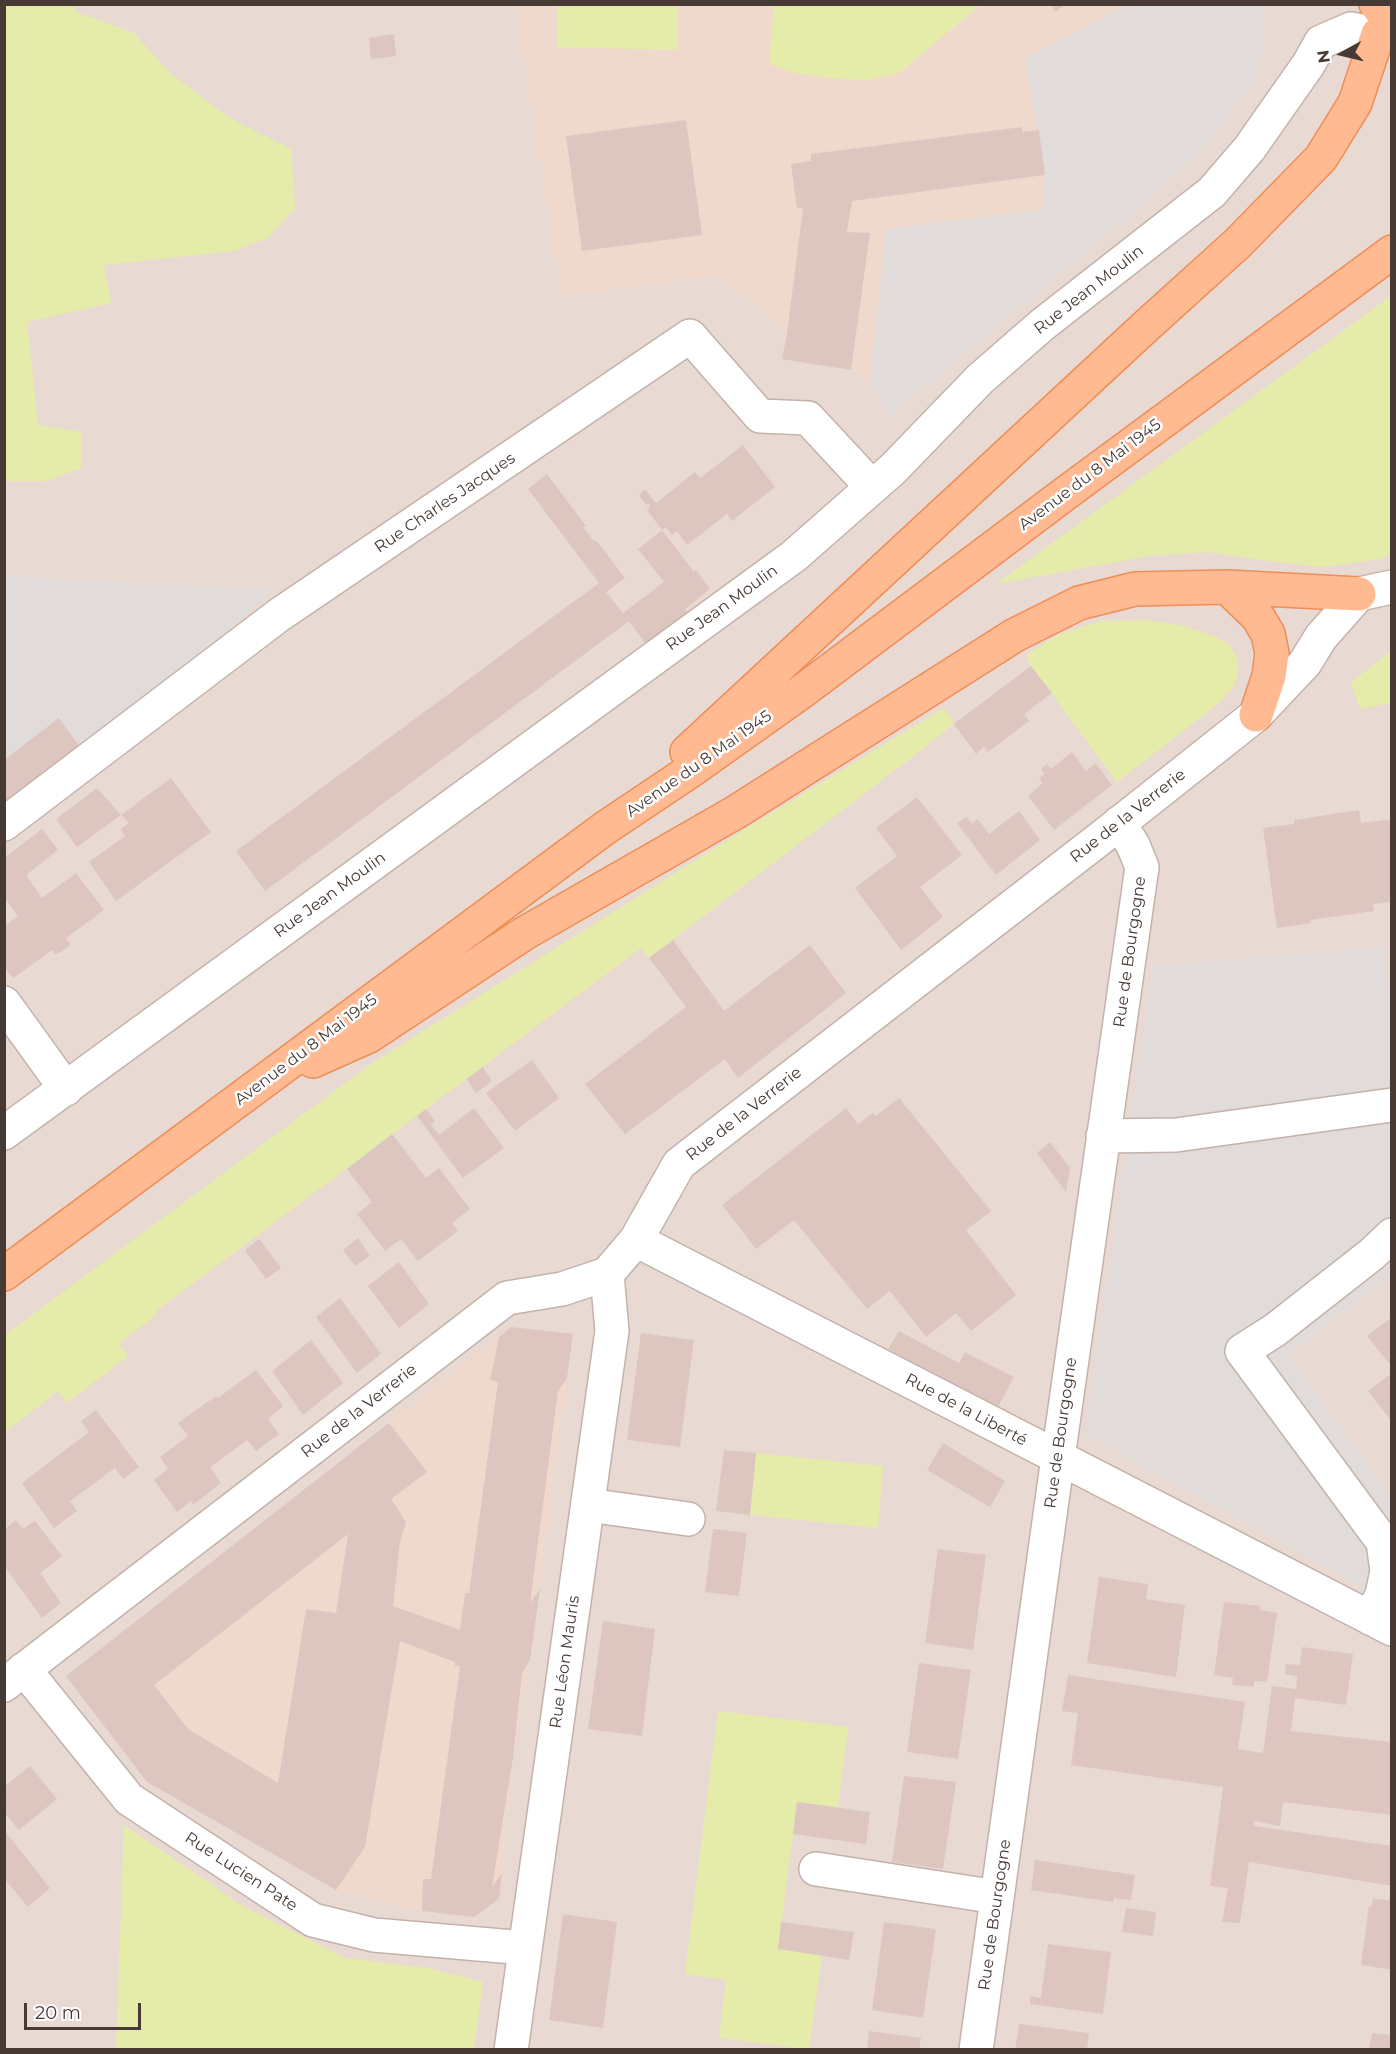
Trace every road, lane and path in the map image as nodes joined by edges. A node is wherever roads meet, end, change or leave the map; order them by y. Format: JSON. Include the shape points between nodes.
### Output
{"nodes":[{"id":1,"x":1385,"y":22,"type":"edge"},
{"id":2,"x":1392,"y":252,"type":"edge"},
{"id":3,"x":872,"y":487,"type":"junction"},
{"id":4,"x":1227,"y":587,"type":"junction"},
{"id":5,"x":1392,"y":587,"type":"edge"},
{"id":6,"x":1359,"y":594,"type":"junction"},
{"id":7,"x":1256,"y":715,"type":"junction"},
{"id":8,"x":1119,"y":823,"type":"junction"},
{"id":9,"x":4,"y":824,"type":"edge"},
{"id":10,"x":605,"y":828,"type":"junction"},
{"id":11,"x":4,"y":1003,"type":"edge"},
{"id":12,"x":254,"y":1088,"type":"junction"},
{"id":13,"x":66,"y":1089,"type":"junction"},
{"id":14,"x":1392,"y":1105,"type":"edge"},
{"id":15,"x":9,"y":1122,"type":"edge"},
{"id":16,"x":1103,"y":1136,"type":"junction"},
{"id":17,"x":1392,"y":1235,"type":"edge"},
{"id":18,"x":636,"y":1240,"type":"junction"},
{"id":19,"x":4,"y":1274,"type":"edge"},
{"id":20,"x":607,"y":1274,"type":"junction"},
{"id":21,"x":1058,"y":1458,"type":"junction"},
{"id":22,"x":588,"y":1505,"type":"junction"},
{"id":23,"x":688,"y":1519,"type":"dead end"},
{"id":24,"x":1381,"y":1624,"type":"edge"},
{"id":25,"x":14,"y":1677,"type":"edge"},
{"id":26,"x":816,"y":1869,"type":"dead end"},
{"id":27,"x":997,"y":1898,"type":"junction"},
{"id":28,"x":525,"y":1948,"type":"junction"},
{"id":29,"x":511,"y":2049,"type":"edge"},
{"id":30,"x":976,"y":2049,"type":"edge"}],
"edges":[{"from":1,"to":3,"type":"street","name":"Rue Jean Moulin","via":[[1351,29],[1321,42],[1250,149],[1212,192],[989,372]]},
{"from":1,"to":10,"type":"main road","via":[[1355,103],[1321,158],[1238,243]]},
{"from":2,"to":10,"type":"main road","name":"Avenue du 8 Mai 1945","via":[[804,690]]},
{"from":3,"to":9,"type":"street","name":"Rue Charles Jacques","via":[[808,418],[760,416],[690,336],[279,615]]},
{"from":3,"to":13,"type":"street","name":"Rue Jean Moulin","via":[[794,556]]},
{"from":4,"to":6,"type":"main road"},
{"from":4,"to":7,"type":"main road","via":[[1258,617],[1268,634],[1272,652],[1269,675]]},
{"from":4,"to":12,"type":"main road","via":[[1135,589],[1079,603],[1026,630],[736,812],[525,933],[369,1036]]},
{"from":5,"to":6,"type":"street"},
{"from":6,"to":7,"type":"street","name":"Rue de la Verrerie","via":[[1321,637],[1305,663]]},
{"from":7,"to":8,"type":"street","name":"Rue de la Verrerie"},
{"from":8,"to":16,"type":"street","name":"Rue de Bourgogne","via":[[1142,867]]},
{"from":8,"to":18,"type":"street","name":"Rue de la Verrerie","via":[[679,1164]]},
{"from":10,"to":12,"type":"main road","name":"Avenue du 8 Mai 1945"},
{"from":11,"to":13,"type":"street"},
{"from":12,"to":19,"type":"main road","name":"Avenue du 8 Mai 1945"},
{"from":13,"to":15,"type":"street","name":"Rue Jean Moulin"},
{"from":14,"to":16,"type":"street","via":[[1176,1135]]},
{"from":16,"to":21,"type":"street","name":"Rue de Bourgogne"},
{"from":17,"to":24,"type":"street","via":[[1319,1296],[1242,1351],[1383,1542],[1387,1570]]},
{"from":18,"to":20,"type":"street","name":"Rue de la Verrerie"},
{"from":18,"to":21,"type":"street","name":"Rue de la Liberté"},
{"from":20,"to":22,"type":"street","name":"Rue Léon Mauris","via":[[612,1331]]},
{"from":20,"to":25,"type":"street","name":"Rue de la Verrerie","via":[[562,1289],[507,1298]]},
{"from":21,"to":24,"type":"street","name":"Rue de la Liberté"},
{"from":21,"to":27,"type":"street","name":"Rue de Bourgogne"},
{"from":22,"to":23,"type":"street"},
{"from":22,"to":28,"type":"street","name":"Rue Léon Mauris"},
{"from":25,"to":28,"type":"street","name":"Rue Lucien Pate","via":[[129,1799],[313,1920],[374,1935]]},
{"from":26,"to":27,"type":"street"},
{"from":27,"to":30,"type":"street","name":"Rue de Bourgogne"},
{"from":28,"to":29,"type":"street","name":"Rue Léon Mauris"}]}
